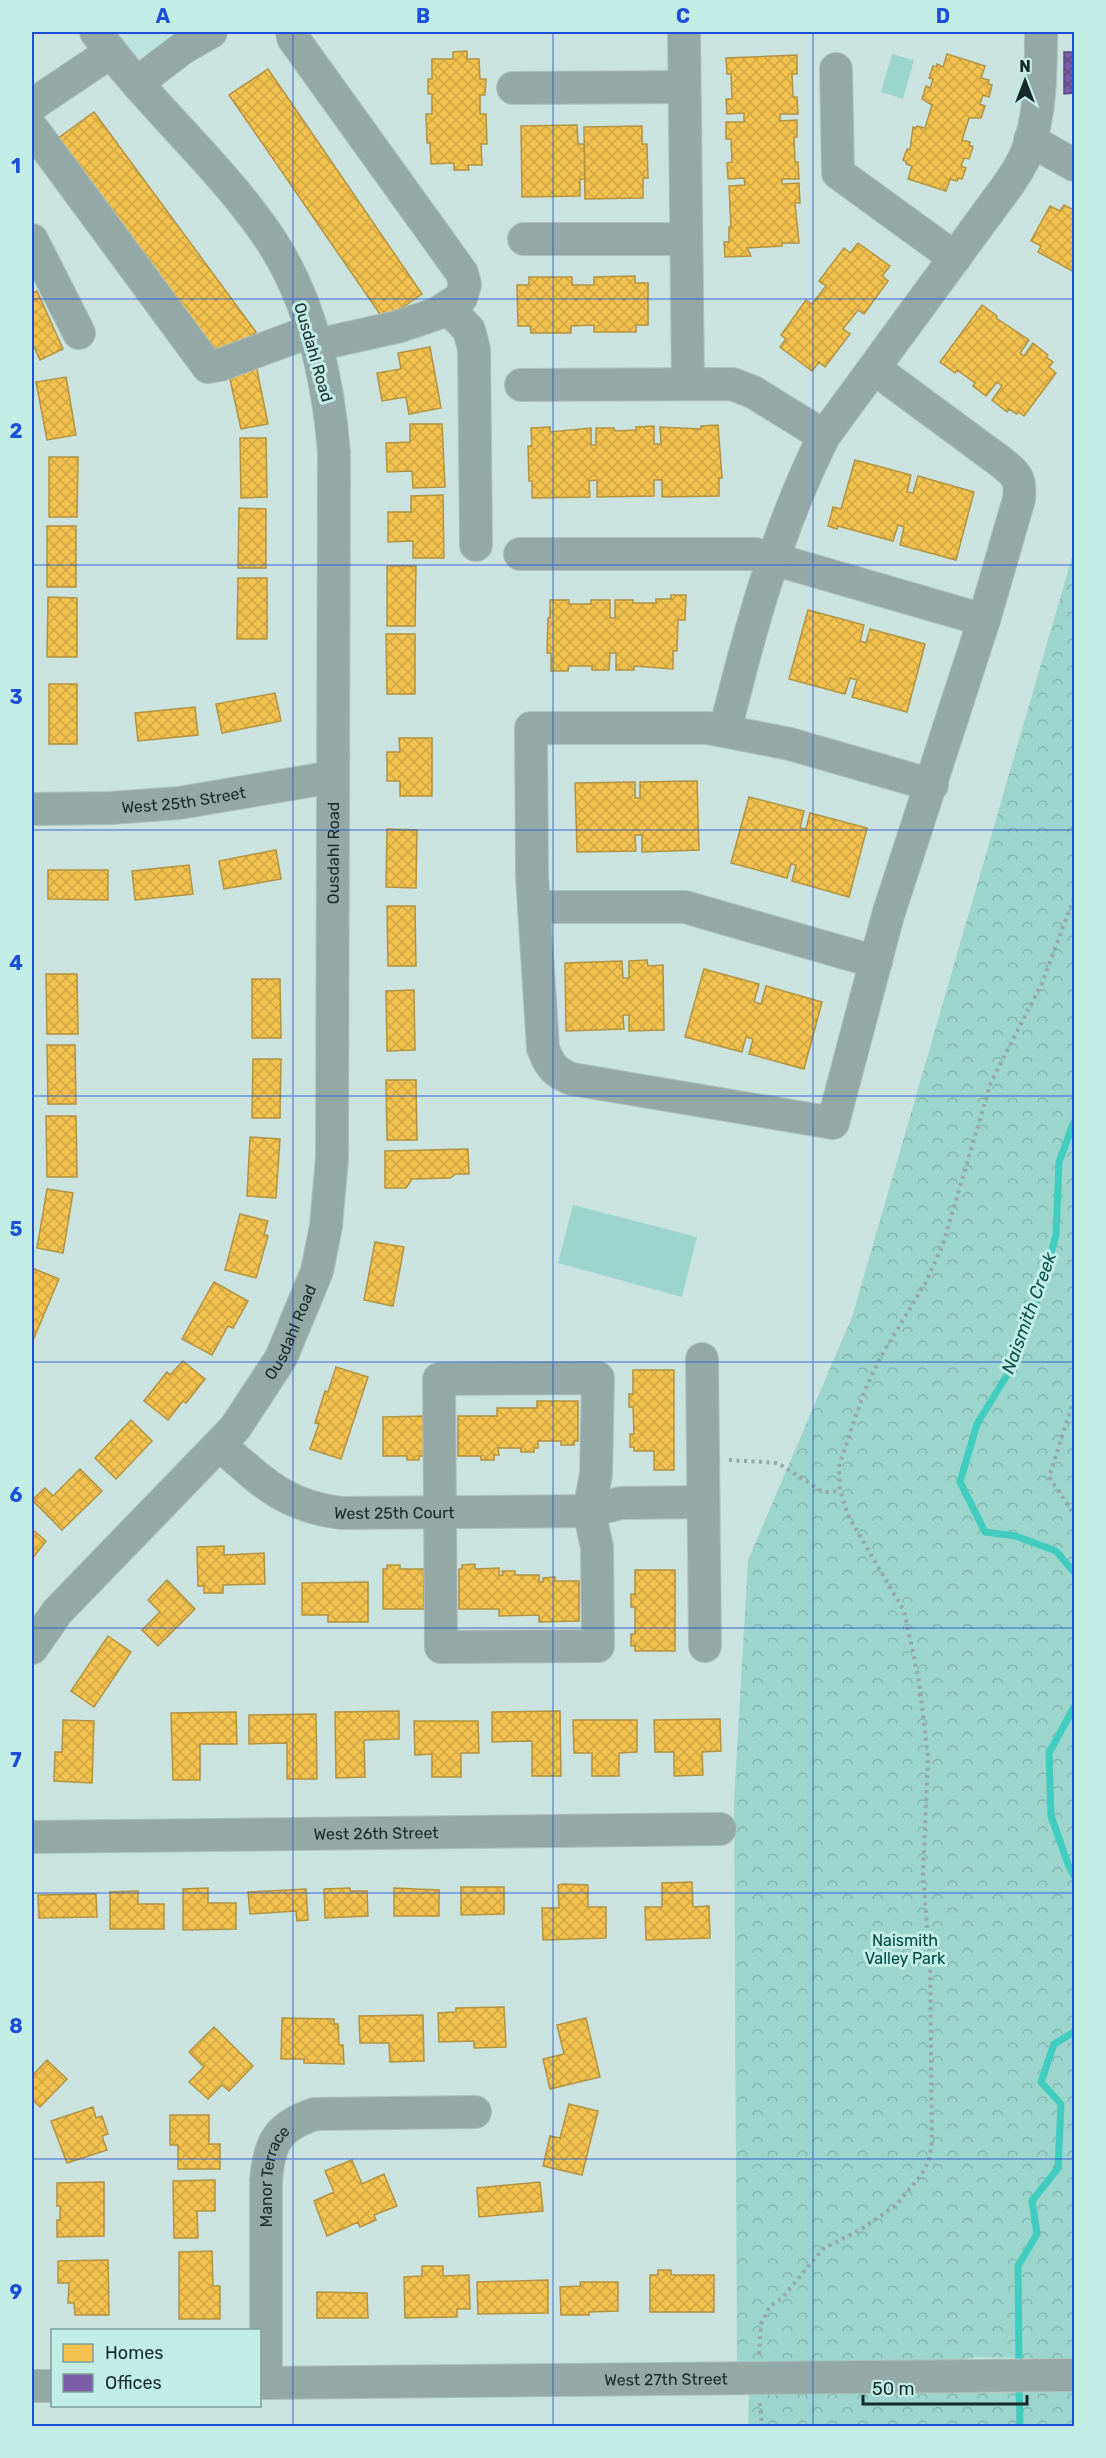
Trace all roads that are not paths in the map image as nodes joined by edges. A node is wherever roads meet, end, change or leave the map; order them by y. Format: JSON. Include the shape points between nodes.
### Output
{"nodes":[{"id":1,"x":211,"y":32,"type":"edge"},
{"id":2,"x":292,"y":32,"type":"edge"},
{"id":3,"x":684,"y":32,"type":"edge"},
{"id":4,"x":1041,"y":32,"type":"edge"},
{"id":5,"x":104,"y":42,"type":"edge"},
{"id":6,"x":836,"y":69,"type":"dead end"},
{"id":7,"x":137,"y":83,"type":"junction"},
{"id":8,"x":684,"y":87,"type":"junction"},
{"id":9,"x":513,"y":88,"type":"dead end"},
{"id":10,"x":32,"y":105,"type":"edge"},
{"id":11,"x":32,"y":128,"type":"edge"},
{"id":12,"x":1030,"y":140,"type":"junction"},
{"id":13,"x":1074,"y":165,"type":"edge"},
{"id":14,"x":524,"y":239,"type":"dead end"},
{"id":15,"x":686,"y":239,"type":"junction"},
{"id":16,"x":35,"y":257,"type":"edge"},
{"id":17,"x":955,"y":258,"type":"junction"},
{"id":18,"x":447,"y":307,"type":"junction"},
{"id":19,"x":79,"y":333,"type":"dead end"},
{"id":20,"x":314,"y":338,"type":"junction"},
{"id":21,"x":875,"y":369,"type":"junction"},
{"id":22,"x":688,"y":384,"type":"junction"},
{"id":23,"x":521,"y":385,"type":"dead end"},
{"id":24,"x":824,"y":436,"type":"junction"},
{"id":25,"x":476,"y":545,"type":"dead end"},
{"id":26,"x":520,"y":554,"type":"dead end"},
{"id":27,"x":773,"y":558,"type":"junction"},
{"id":28,"x":984,"y":620,"type":"junction"},
{"id":29,"x":725,"y":730,"type":"junction"},
{"id":30,"x":333,"y":777,"type":"junction"},
{"id":31,"x":932,"y":785,"type":"junction"},
{"id":32,"x":32,"y":809,"type":"edge"},
{"id":33,"x":534,"y":907,"type":"junction"},
{"id":34,"x":876,"y":962,"type":"junction"},
{"id":35,"x":702,"y":1359,"type":"dead end"},
{"id":36,"x":219,"y":1445,"type":"junction"},
{"id":37,"x":703,"y":1502,"type":"junction"},
{"id":38,"x":589,"y":1511,"type":"junction"},
{"id":39,"x":440,"y":1512,"type":"junction"},
{"id":40,"x":705,"y":1647,"type":"dead end"},
{"id":41,"x":32,"y":1648,"type":"edge"},
{"id":42,"x":720,"y":1829,"type":"dead end"},
{"id":43,"x":32,"y":1837,"type":"edge"},
{"id":44,"x":475,"y":2112,"type":"dead end"},
{"id":45,"x":1066,"y":2375,"type":"edge"},
{"id":46,"x":263,"y":2383,"type":"edge"},
{"id":47,"x":32,"y":2386,"type":"edge"},
{"id":48,"x":51,"y":2386,"type":"edge"}],
"edges":[{"from":1,"to":7,"type":"street"},
{"from":2,"to":18,"type":"street","via":[[462,273],[465,285],[461,298]]},
{"from":3,"to":8,"type":"street"},
{"from":4,"to":12,"type":"street","via":[[1037,119]]},
{"from":5,"to":7,"type":"street","name":"Ousdahl Road"},
{"from":5,"to":10,"type":"street"},
{"from":6,"to":17,"type":"street","via":[[838,173]]},
{"from":7,"to":20,"type":"street","name":"Ousdahl Road","via":[[222,177],[268,235],[296,290]]},
{"from":8,"to":9,"type":"street"},
{"from":8,"to":15,"type":"street"},
{"from":11,"to":20,"type":"street","via":[[208,367]]},
{"from":12,"to":13,"type":"street"},
{"from":12,"to":17,"type":"street","via":[[1008,185]]},
{"from":14,"to":15,"type":"street"},
{"from":15,"to":22,"type":"street"},
{"from":16,"to":19,"type":"street"},
{"from":17,"to":21,"type":"street"},
{"from":18,"to":20,"type":"street","via":[[396,327]]},
{"from":18,"to":25,"type":"street","via":[[469,330],[474,349]]},
{"from":20,"to":30,"type":"street","name":"Ousdahl Road","via":[[326,383],[334,453]]},
{"from":21,"to":24,"type":"street"},
{"from":21,"to":28,"type":"street","via":[[1001,462],[1020,483],[1019,499]]},
{"from":22,"to":23,"type":"street"},
{"from":22,"to":24,"type":"street","via":[[732,384],[753,392]]},
{"from":24,"to":27,"type":"street","via":[[804,476]]},
{"from":26,"to":27,"type":"street","via":[[756,554]]},
{"from":27,"to":28,"type":"street"},
{"from":27,"to":29,"type":"street"},
{"from":28,"to":31,"type":"street"},
{"from":29,"to":31,"type":"street","via":[[790,744]]},
{"from":29,"to":33,"type":"street","via":[[531,728]]},
{"from":30,"to":32,"type":"street","name":"West 25th Street","via":[[179,803]]},
{"from":30,"to":36,"type":"street","name":"Ousdahl Road","via":[[332,1158],[326,1226],[317,1271],[281,1358],[235,1428]]},
{"from":31,"to":34,"type":"street"},
{"from":33,"to":34,"type":"street","via":[[685,907]]},
{"from":33,"to":34,"type":"street","via":[[543,1048],[549,1065],[558,1074],[833,1123]]},
{"from":35,"to":37,"type":"street"},
{"from":36,"to":39,"type":"street","name":"West 25th Court","via":[[268,1487],[315,1510]]},
{"from":36,"to":41,"type":"street","name":"Ousdahl Road","via":[[57,1612]]},
{"from":37,"to":38,"type":"street","name":"West 25th Court","via":[[621,1503]]},
{"from":37,"to":40,"type":"street"},
{"from":38,"to":39,"type":"street","name":"West 25th Court"},
{"from":38,"to":39,"type":"street","via":[[596,1474],[598,1378],[439,1380]]},
{"from":38,"to":39,"type":"street","via":[[597,1547],[598,1647],[441,1647]]},
{"from":42,"to":43,"type":"street","name":"West 26th Street"},
{"from":44,"to":46,"type":"street","name":"Manor Terrace","via":[[315,2114],[284,2129],[272,2149],[266,2181]]},
{"from":45,"to":46,"type":"street","name":"West 27th Street"},
{"from":47,"to":48,"type":"street"}]}
